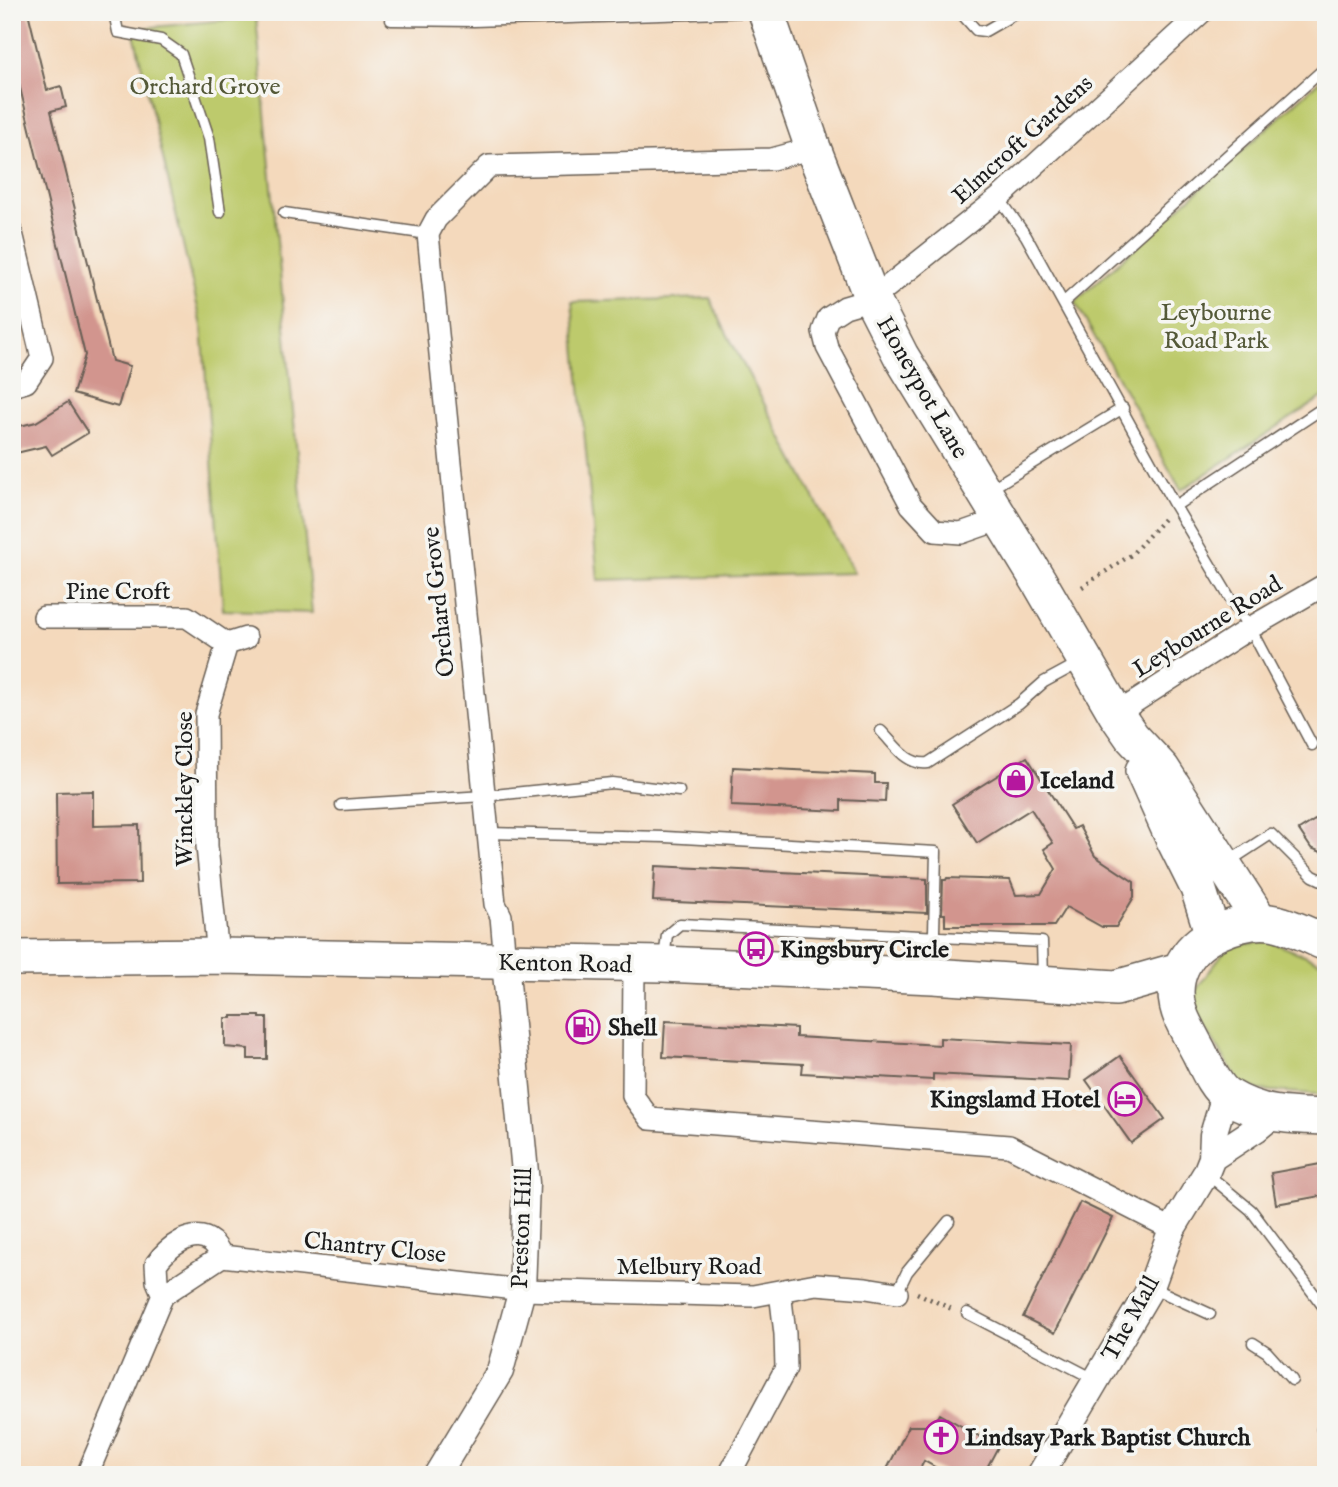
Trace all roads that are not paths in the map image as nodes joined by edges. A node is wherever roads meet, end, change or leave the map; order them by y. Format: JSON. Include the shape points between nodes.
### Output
{"nodes":[{"id":1,"x":114,"y":12,"type":"edge"},
{"id":2,"x":752,"y":12,"type":"edge"},
{"id":3,"x":766,"y":12,"type":"edge"},
{"id":4,"x":960,"y":12,"type":"edge"},
{"id":5,"x":1018,"y":12,"type":"edge"},
{"id":6,"x":1202,"y":12,"type":"edge"},
{"id":7,"x":391,"y":20,"type":"dead end"},
{"id":8,"x":1326,"y":67,"type":"edge"},
{"id":9,"x":813,"y":148,"type":"junction"},
{"id":10,"x":999,"y":198,"type":"junction"},
{"id":11,"x":220,"y":212,"type":"dead end"},
{"id":12,"x":284,"y":214,"type":"dead end"},
{"id":13,"x":12,"y":233,"type":"edge"},
{"id":14,"x":428,"y":234,"type":"junction"},
{"id":15,"x":872,"y":299,"type":"junction"},
{"id":16,"x":1063,"y":303,"type":"junction"},
{"id":17,"x":12,"y":386,"type":"edge"},
{"id":18,"x":1326,"y":406,"type":"edge"},
{"id":19,"x":1123,"y":408,"type":"junction"},
{"id":20,"x":993,"y":506,"type":"junction"},
{"id":21,"x":1175,"y":506,"type":"junction"},
{"id":22,"x":1326,"y":584,"type":"edge"},
{"id":23,"x":44,"y":617,"type":"dead end"},
{"id":24,"x":1250,"y":628,"type":"junction"},
{"id":25,"x":236,"y":641,"type":"joint"},
{"id":26,"x":1084,"y":660,"type":"junction"},
{"id":27,"x":1124,"y":726,"type":"junction"},
{"id":28,"x":881,"y":731,"type":"dead end"},
{"id":29,"x":1312,"y":745,"type":"dead end"},
{"id":30,"x":679,"y":791,"type":"dead end"},
{"id":31,"x":484,"y":796,"type":"junction"},
{"id":32,"x":341,"y":805,"type":"dead end"},
{"id":33,"x":489,"y":833,"type":"junction"},
{"id":34,"x":1223,"y":866,"type":"junction"},
{"id":35,"x":1326,"y":882,"type":"edge"},
{"id":36,"x":1260,"y":921,"type":"junction"},
{"id":37,"x":1213,"y":934,"type":"junction"},
{"id":38,"x":933,"y":938,"type":"junction"},
{"id":39,"x":1326,"y":943,"type":"edge"},
{"id":40,"x":218,"y":956,"type":"junction"},
{"id":41,"x":12,"y":958,"type":"edge"},
{"id":42,"x":505,"y":962,"type":"junction"},
{"id":43,"x":649,"y":964,"type":"junction"},
{"id":44,"x":1179,"y":970,"type":"junction"},
{"id":45,"x":933,"y":976,"type":"junction"},
{"id":46,"x":1043,"y":984,"type":"junction"},
{"id":47,"x":1116,"y":988,"type":"junction"},
{"id":48,"x":1181,"y":1017,"type":"junction"},
{"id":49,"x":1225,"y":1095,"type":"junction"},
{"id":50,"x":1273,"y":1115,"type":"junction"},
{"id":51,"x":1326,"y":1117,"type":"edge"},
{"id":52,"x":1209,"y":1165,"type":"junction"},
{"id":53,"x":949,"y":1221,"type":"dead end"},
{"id":54,"x":1172,"y":1229,"type":"junction"},
{"id":55,"x":222,"y":1256,"type":"junction"},
{"id":56,"x":1151,"y":1287,"type":"junction"},
{"id":57,"x":899,"y":1288,"type":"joint"},
{"id":58,"x":522,"y":1290,"type":"junction"},
{"id":59,"x":780,"y":1291,"type":"junction"},
{"id":60,"x":163,"y":1295,"type":"junction"},
{"id":61,"x":1323,"y":1306,"type":"dead end"},
{"id":62,"x":967,"y":1313,"type":"road end"},
{"id":63,"x":1210,"y":1314,"type":"dead end"},
{"id":64,"x":1252,"y":1343,"type":"dead end"},
{"id":65,"x":1096,"y":1380,"type":"junction"},
{"id":66,"x":1292,"y":1380,"type":"dead end"},
{"id":67,"x":1322,"y":1429,"type":"dead end"},
{"id":68,"x":1326,"y":1449,"type":"edge"},
{"id":69,"x":88,"y":1475,"type":"edge"},
{"id":70,"x":437,"y":1475,"type":"edge"},
{"id":71,"x":729,"y":1475,"type":"edge"},
{"id":72,"x":1040,"y":1475,"type":"edge"}],
"edges":[{"from":1,"to":11,"type":"lane","via":[[118,32],[161,40],[181,54],[209,138]]},
{"from":2,"to":7,"type":"lane"},
{"from":3,"to":9,"type":"main road","name":"Honeypot Lane"},
{"from":4,"to":5,"type":"lane","via":[[976,30],[985,32]]},
{"from":6,"to":10,"type":"street","name":"Elmcroft Gardens"},
{"from":8,"to":16,"type":"lane"},
{"from":9,"to":14,"type":"street","via":[[772,159],[489,166],[436,219]]},
{"from":9,"to":15,"type":"main road","name":"Honeypot Lane"},
{"from":10,"to":15,"type":"street","name":"Elmcroft Gardens"},
{"from":10,"to":16,"type":"lane"},
{"from":12,"to":14,"type":"lane"},
{"from":13,"to":17,"type":"street","via":[[42,358],[26,382]]},
{"from":14,"to":31,"type":"street","name":"Orchard Grove"},
{"from":15,"to":20,"type":"main road","name":"Honeypot Lane","via":[[920,389]]},
{"from":15,"to":20,"type":"street","name":"Elmcroft Gardens","via":[[828,318],[823,331],[827,347],[911,505],[935,531],[961,533]]},
{"from":16,"to":19,"type":"lane"},
{"from":18,"to":21,"type":"lane"},
{"from":19,"to":20,"type":"lane"},
{"from":19,"to":21,"type":"lane"},
{"from":20,"to":26,"type":"main road","name":"Honeypot Lane"},
{"from":21,"to":24,"type":"lane"},
{"from":22,"to":24,"type":"street","name":"Leybourne Road"},
{"from":23,"to":25,"type":"street","name":"Pine Croft","via":[[187,617]]},
{"from":24,"to":27,"type":"street","name":"Leybourne Road"},
{"from":24,"to":29,"type":"lane"},
{"from":25,"to":40,"type":"street","name":"Winckley Close","via":[[206,714],[207,846]]},
{"from":26,"to":27,"type":"main road","name":"Honeypot Lane"},
{"from":26,"to":28,"type":"lane","via":[[928,762],[909,761]]},
{"from":27,"to":34,"type":"main road","name":"Honeypot Lane","via":[[1162,769]]},
{"from":27,"to":37,"type":"main road","name":"Honeypot Lane","via":[[1198,888]]},
{"from":30,"to":31,"type":"lane","via":[[612,783]]},
{"from":31,"to":32,"type":"lane"},
{"from":31,"to":33,"type":"street","name":"Orchard Grove"},
{"from":33,"to":38,"type":"lane","via":[[936,852]]},
{"from":33,"to":42,"type":"street","name":"Orchard Grove"},
{"from":34,"to":35,"type":"lane","via":[[1271,834],[1313,876]]},
{"from":34,"to":36,"type":"main road","name":"Honeypot Lane"},
{"from":36,"to":37,"type":"main road"},
{"from":36,"to":39,"type":"main road"},
{"from":37,"to":44,"type":"main road","via":[[1189,953]]},
{"from":38,"to":43,"type":"lane","via":[[680,924],[667,935]]},
{"from":38,"to":45,"type":"lane"},
{"from":38,"to":46,"type":"lane","via":[[1042,942]]},
{"from":40,"to":41,"type":"main road","name":"Kenton Road"},
{"from":40,"to":42,"type":"main road","name":"Kenton Road"},
{"from":42,"to":43,"type":"main road","name":"Kenton Road"},
{"from":42,"to":58,"type":"street","name":"Preston Hill","via":[[526,1182]]},
{"from":43,"to":45,"type":"main road","name":"Kenton Road"},
{"from":43,"to":54,"type":"street","via":[[633,1096],[650,1119],[1009,1146]]},
{"from":44,"to":47,"type":"main road","name":"Kenton Road"},
{"from":44,"to":48,"type":"main road"},
{"from":45,"to":46,"type":"main road","name":"Kenton Road"},
{"from":46,"to":47,"type":"main road","name":"Kenton Road"},
{"from":47,"to":48,"type":"main road","name":"Kenton Road"},
{"from":48,"to":49,"type":"main road"},
{"from":49,"to":50,"type":"main road"},
{"from":49,"to":52,"type":"street","name":"The Mall"},
{"from":50,"to":51,"type":"main road"},
{"from":50,"to":52,"type":"street","name":"The Mall"},
{"from":52,"to":54,"type":"street","name":"The Mall"},
{"from":52,"to":61,"type":"lane","via":[[1251,1210]]},
{"from":53,"to":57,"type":"lane"},
{"from":54,"to":56,"type":"street","name":"The Mall"},
{"from":55,"to":58,"type":"street","name":"Chantry Close"},
{"from":55,"to":60,"type":"street"},
{"from":55,"to":60,"type":"street","name":"Chantry Close","via":[[205,1238],[173,1244],[156,1264]]},
{"from":56,"to":63,"type":"lane"},
{"from":56,"to":65,"type":"street","name":"The Mall"},
{"from":57,"to":59,"type":"street","name":"Melbury Road","via":[[816,1284]]},
{"from":58,"to":59,"type":"street","name":"Melbury Road","via":[[753,1296]]},
{"from":58,"to":70,"type":"street","name":"Preston Hill","via":[[500,1371]]},
{"from":59,"to":71,"type":"street","via":[[786,1368]]},
{"from":60,"to":69,"type":"street"},
{"from":62,"to":65,"type":"lane"},
{"from":64,"to":66,"type":"lane","via":[[1267,1352]]},
{"from":65,"to":72,"type":"street","name":"The Mall"},
{"from":67,"to":68,"type":"lane"}]}
